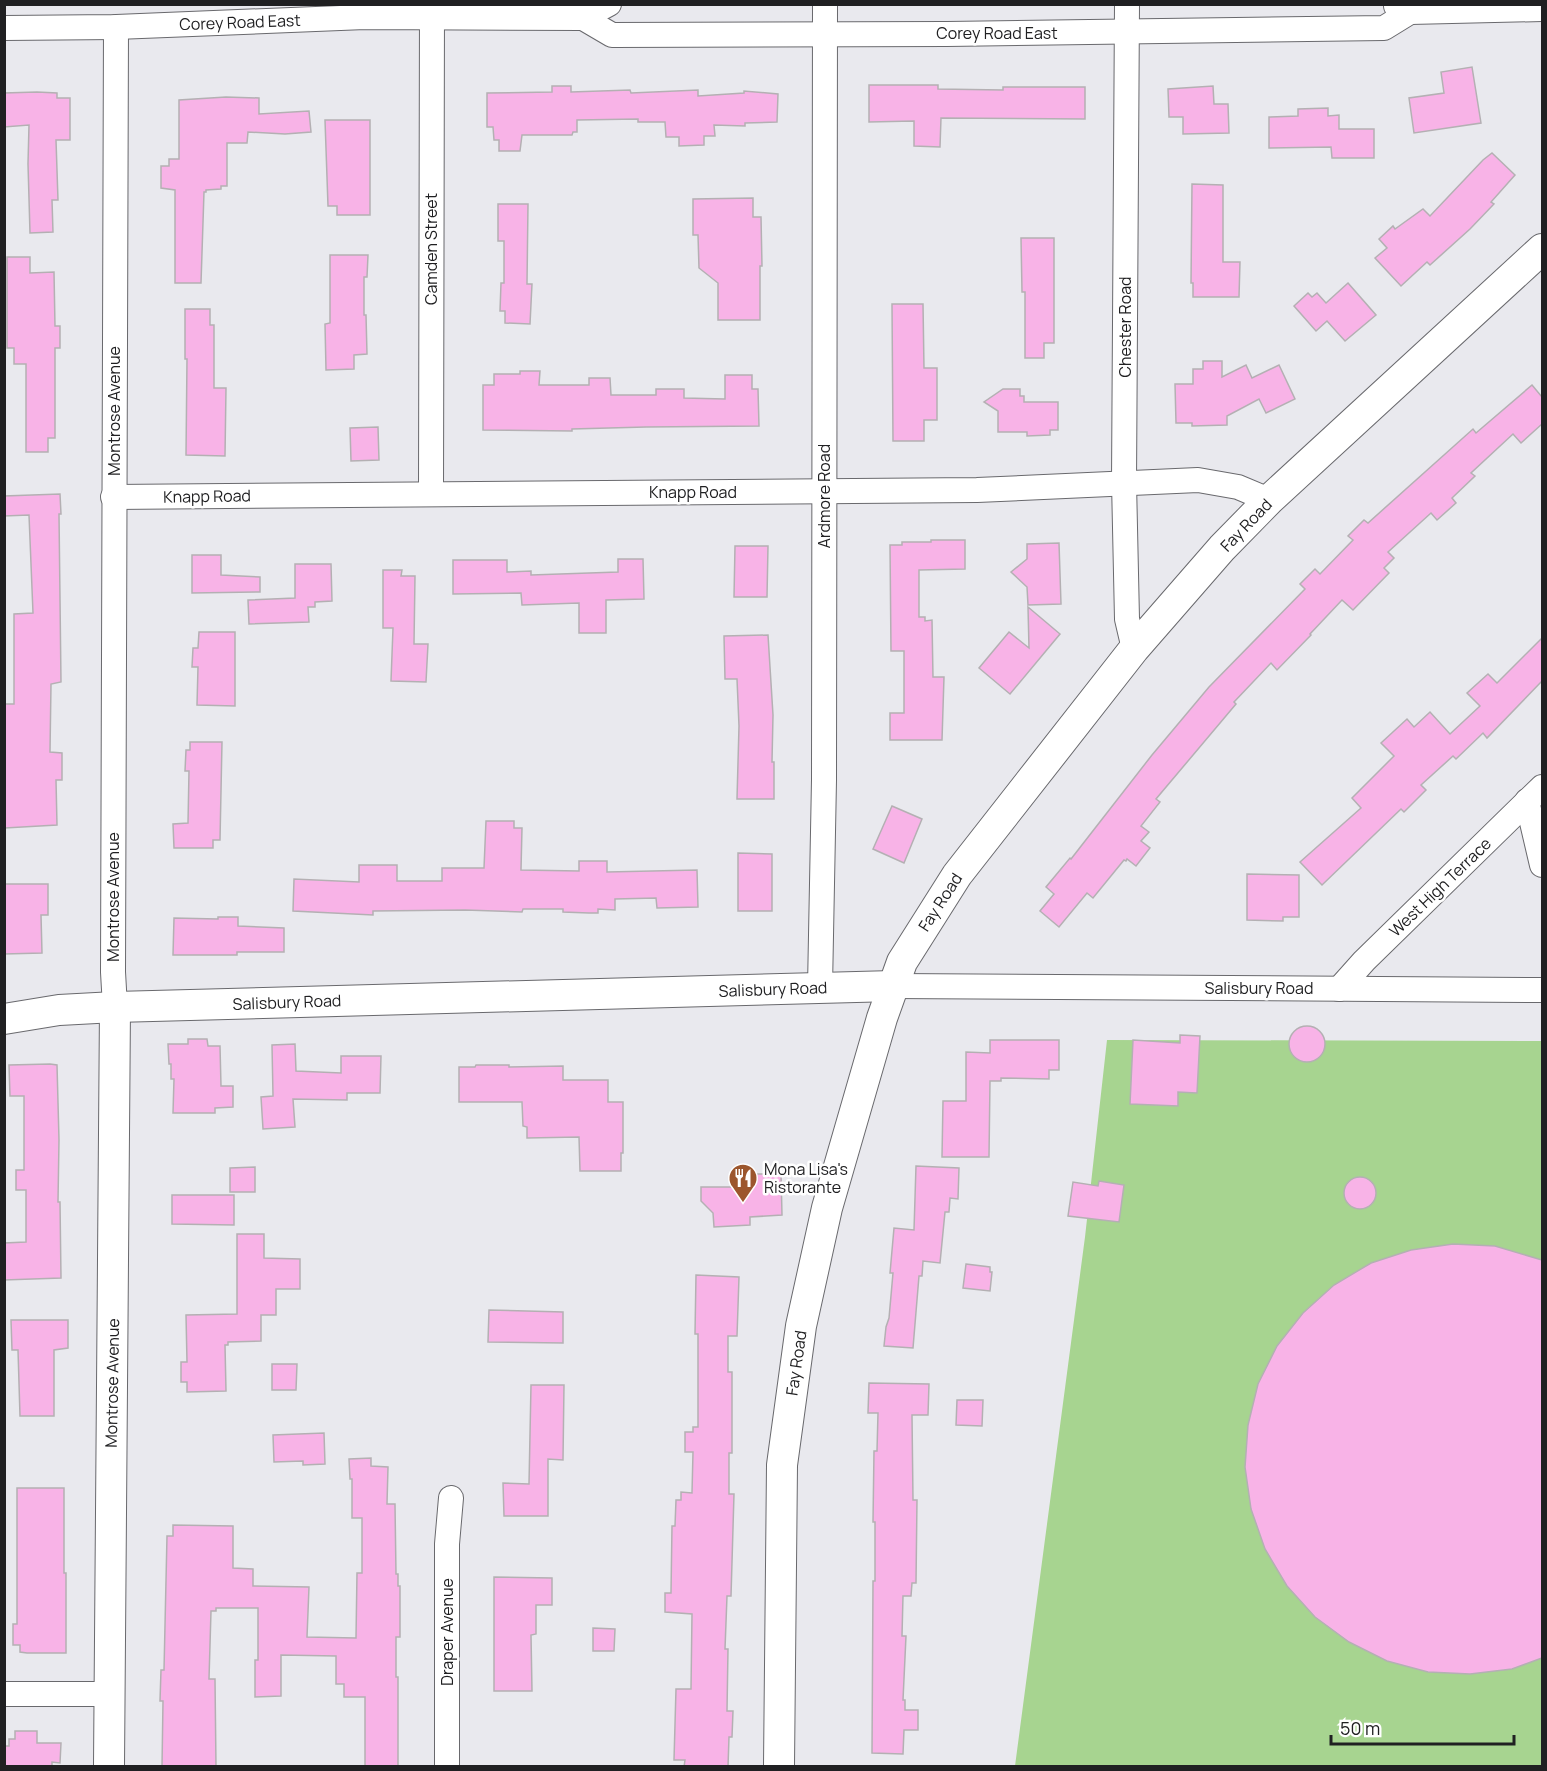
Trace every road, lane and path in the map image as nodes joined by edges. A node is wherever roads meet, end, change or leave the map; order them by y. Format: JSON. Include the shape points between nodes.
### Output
{"nodes":[{"id":1,"x":609,"y":4,"type":"edge"},
{"id":2,"x":825,"y":4,"type":"edge"},
{"id":3,"x":1127,"y":4,"type":"edge"},
{"id":4,"x":1490,"y":7,"type":"edge"},
{"id":5,"x":1402,"y":8,"type":"edge"},
{"id":6,"x":1542,"y":9,"type":"edge"},
{"id":7,"x":432,"y":11,"type":"edge"},
{"id":8,"x":583,"y":18,"type":"junction"},
{"id":9,"x":116,"y":27,"type":"junction"},
{"id":10,"x":4,"y":28,"type":"edge"},
{"id":11,"x":1126,"y":32,"type":"junction"},
{"id":12,"x":825,"y":34,"type":"junction"},
{"id":13,"x":1542,"y":249,"type":"edge"},
{"id":14,"x":1124,"y":482,"type":"junction"},
{"id":15,"x":824,"y":491,"type":"junction"},
{"id":16,"x":431,"y":494,"type":"junction"},
{"id":17,"x":113,"y":497,"type":"junction"},
{"id":18,"x":1269,"y":500,"type":"junction"},
{"id":19,"x":1134,"y":649,"type":"junction"},
{"id":20,"x":1535,"y":794,"type":"edge"},
{"id":21,"x":1542,"y":865,"type":"edge"},
{"id":22,"x":894,"y":986,"type":"junction"},
{"id":23,"x":820,"y":987,"type":"junction"},
{"id":24,"x":1339,"y":989,"type":"junction"},
{"id":25,"x":1542,"y":990,"type":"edge"},
{"id":26,"x":115,"y":1007,"type":"junction"},
{"id":27,"x":4,"y":1019,"type":"edge"},
{"id":28,"x":451,"y":1498,"type":"dead end"},
{"id":29,"x":4,"y":1694,"type":"edge"},
{"id":30,"x":109,"y":1694,"type":"junction"},
{"id":31,"x":109,"y":1767,"type":"edge"},
{"id":32,"x":447,"y":1767,"type":"edge"},
{"id":33,"x":780,"y":1767,"type":"edge"}],
"edges":[{"from":1,"to":8,"type":"street","name":"Corey Road East"},
{"from":2,"to":12,"type":"street","name":"Ardmore Road"},
{"from":3,"to":11,"type":"street","name":"Chester Road"},
{"from":4,"to":5,"type":"street","name":"Corey Road East"},
{"from":4,"to":6,"type":"street","name":"Corey Road East"},
{"from":5,"to":11,"type":"street","name":"Corey Road East","via":[[1384,28]]},
{"from":7,"to":8,"type":"street","name":"Corey Road East"},
{"from":7,"to":9,"type":"street","name":"Corey Road East"},
{"from":7,"to":16,"type":"street","name":"Camden Street"},
{"from":8,"to":12,"type":"street","name":"Corey Road East","via":[[612,35]]},
{"from":9,"to":10,"type":"street","name":"Corey Road East"},
{"from":9,"to":17,"type":"street","name":"Montrose Avenue"},
{"from":11,"to":12,"type":"street","name":"Corey Road East"},
{"from":11,"to":14,"type":"street","name":"Chester Road"},
{"from":12,"to":15,"type":"street","name":"Ardmore Road"},
{"from":13,"to":18,"type":"street","name":"Fay Road"},
{"from":14,"to":15,"type":"street","name":"Knapp Road","via":[[977,490]]},
{"from":14,"to":18,"type":"street","name":"Knapp Road","via":[[1198,480],[1238,487]]},
{"from":14,"to":19,"type":"street","name":"Chester Road","via":[[1127,619]]},
{"from":15,"to":16,"type":"street","name":"Knapp Road"},
{"from":15,"to":23,"type":"street","name":"Ardmore Road"},
{"from":16,"to":17,"type":"street","name":"Knapp Road"},
{"from":17,"to":26,"type":"street","name":"Montrose Avenue"},
{"from":18,"to":19,"type":"street","name":"Fay Road"},
{"from":19,"to":22,"type":"street","name":"Fay Road","via":[[957,875],[902,962]]},
{"from":20,"to":21,"type":"street"},
{"from":20,"to":24,"type":"street","name":"West High Terrace"},
{"from":22,"to":23,"type":"street","name":"Salisbury Road"},
{"from":22,"to":24,"type":"street","name":"Salisbury Road"},
{"from":22,"to":33,"type":"street","name":"Fay Road","via":[[827,1208],[801,1326],[782,1465]]},
{"from":23,"to":26,"type":"street","name":"Salisbury Road"},
{"from":24,"to":25,"type":"street","name":"Salisbury Road"},
{"from":26,"to":27,"type":"street","name":"Salisbury Road","via":[[59,1010]]},
{"from":26,"to":30,"type":"street","name":"Montrose Avenue"},
{"from":28,"to":32,"type":"street","name":"Draper Avenue","via":[[447,1544]]},
{"from":29,"to":30,"type":"street"},
{"from":30,"to":31,"type":"street","name":"Montrose Avenue"}]}
